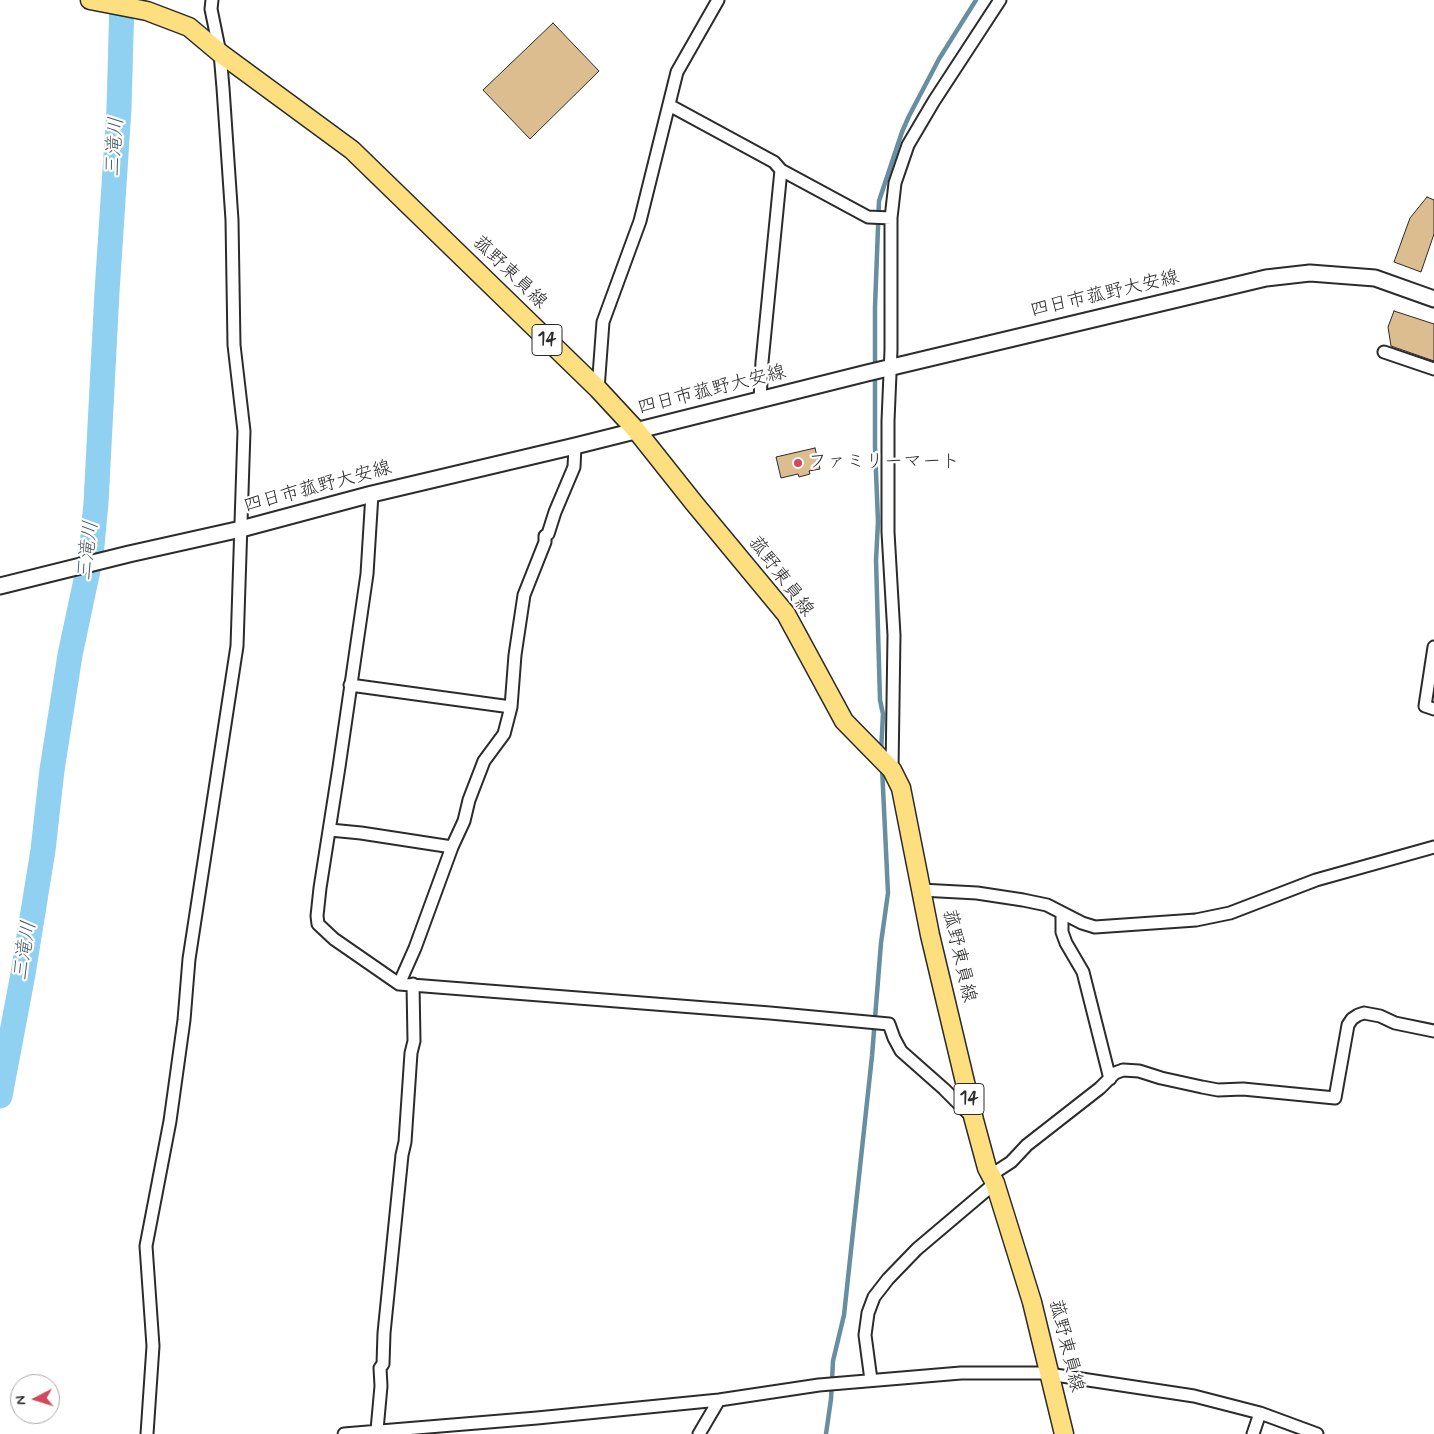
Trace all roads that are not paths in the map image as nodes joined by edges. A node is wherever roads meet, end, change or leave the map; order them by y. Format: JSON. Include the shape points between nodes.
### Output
{"nodes":[{"id":1,"x":90,"y":0,"type":"edge"},
{"id":2,"x":212,"y":0,"type":"edge"},
{"id":3,"x":718,"y":0,"type":"edge"},
{"id":4,"x":1000,"y":0,"type":"edge"},
{"id":5,"x":220,"y":53,"type":"junction"},
{"id":6,"x":669,"y":105,"type":"junction"},
{"id":7,"x":781,"y":170,"type":"junction"},
{"id":8,"x":889,"y":218,"type":"junction"},
{"id":9,"x":1434,"y":299,"type":"edge"},
{"id":10,"x":1384,"y":352,"type":"dead end"},
{"id":11,"x":886,"y":368,"type":"junction"},
{"id":12,"x":1434,"y":370,"type":"edge"},
{"id":13,"x":598,"y":389,"type":"junction"},
{"id":14,"x":760,"y":400,"type":"junction"},
{"id":15,"x":636,"y":430,"type":"junction"},
{"id":16,"x":575,"y":446,"type":"junction"},
{"id":17,"x":372,"y":494,"type":"junction"},
{"id":18,"x":241,"y":529,"type":"junction"},
{"id":19,"x":0,"y":586,"type":"edge"},
{"id":20,"x":1434,"y":647,"type":"edge"},
{"id":21,"x":350,"y":685,"type":"junction"},
{"id":22,"x":511,"y":707,"type":"junction"},
{"id":23,"x":1434,"y":710,"type":"edge"},
{"id":24,"x":888,"y":766,"type":"junction"},
{"id":25,"x":330,"y":830,"type":"junction"},
{"id":26,"x":452,"y":847,"type":"junction"},
{"id":27,"x":1434,"y":847,"type":"edge"},
{"id":28,"x":921,"y":890,"type":"junction"},
{"id":29,"x":1062,"y":913,"type":"junction"},
{"id":30,"x":399,"y":984,"type":"junction"},
{"id":31,"x":413,"y":984,"type":"junction"},
{"id":32,"x":1434,"y":1031,"type":"edge"},
{"id":33,"x":1110,"y":1079,"type":"junction"},
{"id":34,"x":974,"y":1120,"type":"junction"},
{"id":35,"x":993,"y":1179,"type":"junction"},
{"id":36,"x":1050,"y":1376,"type":"junction"},
{"id":37,"x":871,"y":1380,"type":"junction"},
{"id":38,"x":719,"y":1400,"type":"junction"},
{"id":39,"x":1260,"y":1413,"type":"junction"},
{"id":40,"x":377,"y":1430,"type":"junction"},
{"id":41,"x":147,"y":1434,"type":"edge"},
{"id":42,"x":344,"y":1434,"type":"edge"},
{"id":43,"x":699,"y":1434,"type":"edge"},
{"id":44,"x":1064,"y":1434,"type":"edge"},
{"id":45,"x":1253,"y":1434,"type":"edge"},
{"id":46,"x":1317,"y":1434,"type":"edge"}],
"edges":[{"from":1,"to":5,"type":"main road","name":"菰野東員線","number":"14","via":[[147,11],[189,27]]},
{"from":2,"to":5,"type":"street"},
{"from":3,"to":6,"type":"street","via":[[677,72]]},
{"from":4,"to":8,"type":"street","via":[[908,145],[895,183]]},
{"from":5,"to":13,"type":"main road","name":"菰野東員線","number":"14","via":[[352,150]]},
{"from":5,"to":18,"type":"street","via":[[232,220],[234,345],[244,430]]},
{"from":6,"to":7,"type":"street","via":[[774,162]]},
{"from":6,"to":13,"type":"street","via":[[640,221],[603,322]]},
{"from":7,"to":8,"type":"street","via":[[868,217]]},
{"from":7,"to":14,"type":"street"},
{"from":8,"to":11,"type":"street"},
{"from":9,"to":11,"type":"main road","name":"四日市菰野大安線","via":[[1375,278],[1310,273],[1266,278]]},
{"from":10,"to":12,"type":"street"},
{"from":11,"to":14,"type":"main road","name":"四日市菰野大安線"},
{"from":11,"to":24,"type":"street","via":[[888,532],[894,635]]},
{"from":13,"to":15,"type":"main road","name":"菰野東員線","number":"14"},
{"from":14,"to":15,"type":"main road","name":"四日市菰野大安線"},
{"from":15,"to":16,"type":"main road","name":"四日市菰野大安線"},
{"from":15,"to":24,"type":"main road","name":"菰野東員線","number":"14","via":[[786,614],[844,721]]},
{"from":16,"to":17,"type":"main road","name":"四日市菰野大安線"},
{"from":16,"to":22,"type":"street","via":[[574,467],[524,595]]},
{"from":17,"to":18,"type":"main road","name":"四日市菰野大安線"},
{"from":17,"to":21,"type":"street","via":[[367,574]]},
{"from":18,"to":19,"type":"main road","name":"四日市菰野大安線"},
{"from":18,"to":41,"type":"street","via":[[237,646],[189,959],[170,1121],[146,1246],[153,1346]]},
{"from":20,"to":23,"type":"street","via":[[1425,706]]},
{"from":21,"to":22,"type":"street"},
{"from":21,"to":25,"type":"street"},
{"from":22,"to":26,"type":"street","via":[[504,734],[484,761]]},
{"from":24,"to":28,"type":"main road","name":"菰野東員線","number":"14","via":[[901,788]]},
{"from":25,"to":26,"type":"street"},
{"from":25,"to":30,"type":"street","via":[[320,888],[318,924],[334,939]]},
{"from":26,"to":30,"type":"street"},
{"from":27,"to":29,"type":"street","via":[[1316,880],[1209,918],[1095,927]]},
{"from":28,"to":29,"type":"street","via":[[1023,900],[1047,905]]},
{"from":28,"to":34,"type":"main road","name":"菰野東員線","number":"14"},
{"from":29,"to":33,"type":"street","via":[[1062,932],[1083,972]]},
{"from":30,"to":31,"type":"street"},
{"from":31,"to":34,"type":"street","via":[[884,1023],[888,1024],[901,1051]]},
{"from":31,"to":40,"type":"street","via":[[414,1041],[380,1368]]},
{"from":32,"to":33,"type":"street","via":[[1395,1023],[1380,1016],[1358,1015],[1348,1025],[1335,1098],[1202,1088],[1138,1070],[1123,1070]]},
{"from":33,"to":35,"type":"street","via":[[1027,1145]]},
{"from":34,"to":35,"type":"main road","name":"菰野東員線","number":"14"},
{"from":35,"to":36,"type":"main road","name":"菰野東員線","number":"14","via":[[1032,1302]]},
{"from":35,"to":37,"type":"street","via":[[917,1249],[874,1297],[865,1335]]},
{"from":36,"to":37,"type":"street","via":[[961,1373]]},
{"from":36,"to":39,"type":"street","via":[[1194,1396]]},
{"from":36,"to":44,"type":"main road","name":"菰野東員線","number":"14"},
{"from":37,"to":38,"type":"street"},
{"from":38,"to":40,"type":"street"},
{"from":38,"to":43,"type":"street"},
{"from":39,"to":45,"type":"street"},
{"from":39,"to":46,"type":"street"},
{"from":40,"to":42,"type":"street"}]}
